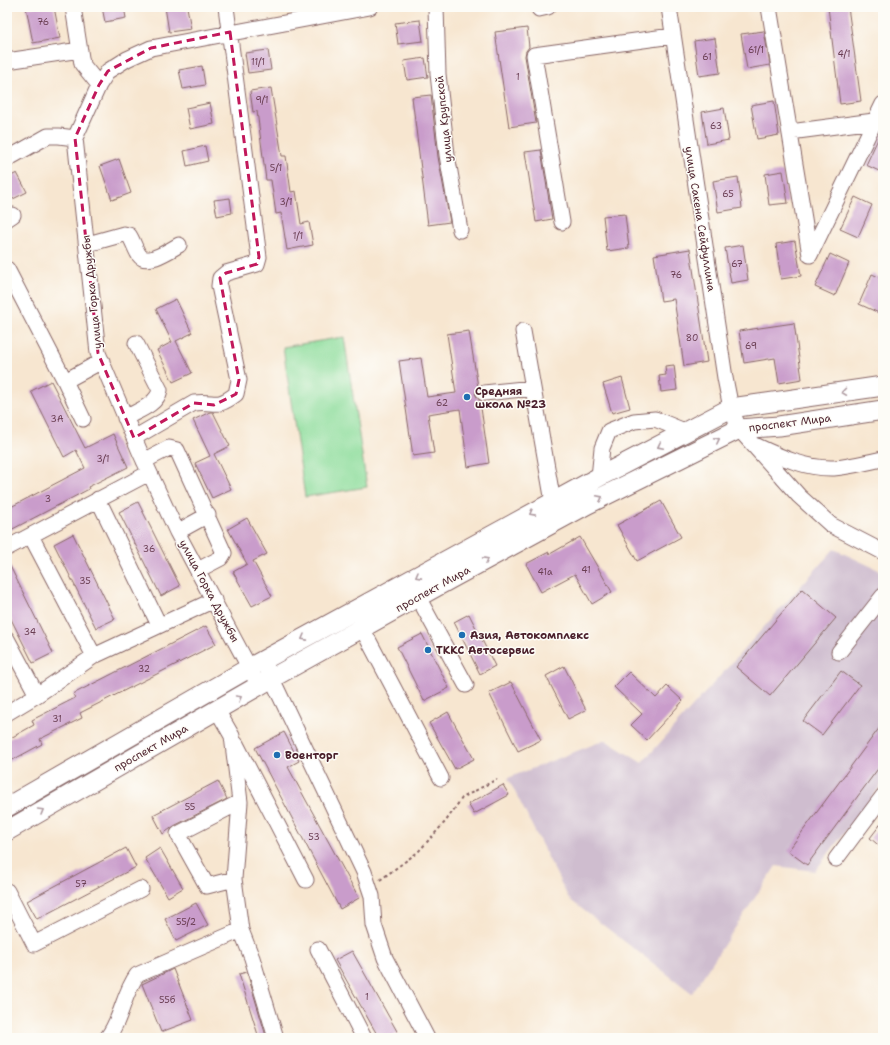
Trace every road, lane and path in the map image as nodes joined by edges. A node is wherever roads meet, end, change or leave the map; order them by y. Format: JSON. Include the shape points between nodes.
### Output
{"nodes":[{"id":1,"x":73,"y":7,"type":"edge"},
{"id":2,"x":226,"y":7,"type":"edge"},
{"id":3,"x":370,"y":7,"type":"edge"},
{"id":4,"x":436,"y":7,"type":"edge"},
{"id":5,"x":668,"y":7,"type":"edge"},
{"id":6,"x":769,"y":7,"type":"edge"},
{"id":7,"x":230,"y":32,"type":"junction"},
{"id":8,"x":672,"y":36,"type":"junction"},
{"id":9,"x":80,"y":50,"type":"junction"},
{"id":10,"x":7,"y":61,"type":"edge"},
{"id":11,"x":99,"y":85,"type":"junction"},
{"id":12,"x":883,"y":104,"type":"edge"},
{"id":13,"x":874,"y":121,"type":"junction"},
{"id":14,"x":790,"y":132,"type":"junction"},
{"id":15,"x":75,"y":138,"type":"junction"},
{"id":16,"x":7,"y":159,"type":"edge"},
{"id":17,"x":562,"y":222,"type":"dead end"},
{"id":18,"x":460,"y":230,"type":"dead end"},
{"id":19,"x":88,"y":244,"type":"junction"},
{"id":20,"x":179,"y":245,"type":"dead end"},
{"id":21,"x":9,"y":277,"type":"edge"},
{"id":22,"x":523,"y":331,"type":"dead end"},
{"id":23,"x":136,"y":343,"type":"dead end"},
{"id":24,"x":102,"y":362,"type":"junction"},
{"id":25,"x":65,"y":381,"type":"junction"},
{"id":26,"x":882,"y":384,"type":"edge"},
{"id":27,"x":533,"y":388,"type":"junction"},
{"id":28,"x":484,"y":393,"type":"dead end"},
{"id":29,"x":731,"y":408,"type":"junction"},
{"id":30,"x":883,"y":410,"type":"edge"},
{"id":31,"x":125,"y":418,"type":"junction"},
{"id":32,"x":83,"y":419,"type":"dead end"},
{"id":33,"x":739,"y":429,"type":"junction"},
{"id":34,"x":687,"y":432,"type":"junction"},
{"id":35,"x":134,"y":438,"type":"junction"},
{"id":36,"x":752,"y":444,"type":"junction"},
{"id":37,"x":883,"y":459,"type":"edge"},
{"id":38,"x":146,"y":467,"type":"junction"},
{"id":39,"x":599,"y":477,"type":"junction"},
{"id":40,"x":98,"y":499,"type":"junction"},
{"id":41,"x":553,"y":502,"type":"junction"},
{"id":42,"x":208,"y":515,"type":"junction"},
{"id":43,"x":177,"y":532,"type":"junction"},
{"id":44,"x":31,"y":536,"type":"junction"},
{"id":45,"x":7,"y":548,"type":"edge"},
{"id":46,"x":883,"y":552,"type":"edge"},
{"id":47,"x":198,"y":570,"type":"junction"},
{"id":48,"x":883,"y":596,"type":"edge"},
{"id":49,"x":418,"y":597,"type":"junction"},
{"id":50,"x":214,"y":600,"type":"junction"},
{"id":51,"x":158,"y":625,"type":"junction"},
{"id":52,"x":362,"y":628,"type":"junction"},
{"id":53,"x":7,"y":639,"type":"edge"},
{"id":54,"x":839,"y":652,"type":"dead end"},
{"id":55,"x":94,"y":656,"type":"junction"},
{"id":56,"x":256,"y":664,"type":"junction"},
{"id":57,"x":266,"y":682,"type":"junction"},
{"id":58,"x":466,"y":685,"type":"dead end"},
{"id":59,"x":37,"y":696,"type":"junction"},
{"id":60,"x":217,"y":710,"type":"junction"},
{"id":61,"x":7,"y":713,"type":"edge"},
{"id":62,"x":232,"y":736,"type":"junction"},
{"id":63,"x":441,"y":778,"type":"dead end"},
{"id":64,"x":497,"y":779,"type":"dead end"},
{"id":65,"x":883,"y":796,"type":"edge"},
{"id":66,"x":240,"y":802,"type":"junction"},
{"id":67,"x":7,"y":807,"type":"edge"},
{"id":68,"x":7,"y":831,"type":"edge"},
{"id":69,"x":836,"y":859,"type":"dead end"},
{"id":70,"x":234,"y":879,"type":"junction"},
{"id":71,"x":306,"y":880,"type":"dead end"},
{"id":72,"x":369,"y":887,"type":"junction"},
{"id":73,"x":140,"y":888,"type":"dead end"},
{"id":74,"x":7,"y":891,"type":"edge"},
{"id":75,"x":241,"y":930,"type":"junction"},
{"id":76,"x":318,"y":949,"type":"dead end"},
{"id":77,"x":108,"y":1038,"type":"edge"},
{"id":78,"x":276,"y":1038,"type":"edge"},
{"id":79,"x":364,"y":1038,"type":"edge"},
{"id":80,"x":427,"y":1038,"type":"edge"}],
"edges":[{"from":1,"to":9,"type":"street"},
{"from":2,"to":7,"type":"street"},
{"from":3,"to":7,"type":"street"},
{"from":4,"to":18,"type":"street","name":"улица Крупской","via":[[438,74],[447,155]]},
{"from":5,"to":8,"type":"street","name":"улица Сакена Сейфуллина"},
{"from":6,"to":14,"type":"street"},
{"from":7,"to":11,"type":"street","via":[[151,48],[108,71]]},
{"from":7,"to":35,"type":"street","via":[[260,257],[256,264],[226,273],[220,278],[219,286],[239,380],[236,394],[226,402],[214,405],[194,403]]},
{"from":8,"to":17,"type":"street","via":[[534,55]]},
{"from":8,"to":29,"type":"street","name":"улица Сакена Сейфуллина"},
{"from":9,"to":10,"type":"street"},
{"from":9,"to":11,"type":"street","via":[[82,64]]},
{"from":11,"to":15,"type":"street"},
{"from":12,"to":13,"type":"street"},
{"from":13,"to":14,"type":"street"},
{"from":13,"to":14,"type":"street","via":[[810,255]]},
{"from":15,"to":16,"type":"street","via":[[48,136]]},
{"from":15,"to":19,"type":"street","name":"улица Горка Дружбы"},
{"from":19,"to":20,"type":"street","via":[[124,234],[129,235],[140,257],[144,259],[151,259]]},
{"from":19,"to":24,"type":"street","name":"улица Горка Дружбы","via":[[98,352]]},
{"from":21,"to":25,"type":"street"},
{"from":22,"to":27,"type":"street"},
{"from":23,"to":31,"type":"street","via":[[160,390],[159,397]]},
{"from":24,"to":25,"type":"street"},
{"from":24,"to":31,"type":"street","name":"улица Горка Дружбы"},
{"from":25,"to":32,"type":"street"},
{"from":26,"to":29,"type":"main road","name":"проспект Мира","one_way":true},
{"from":27,"to":28,"type":"street"},
{"from":27,"to":41,"type":"street"},
{"from":29,"to":33,"type":"street","name":"улица Сакена Сейфуллина"},
{"from":29,"to":34,"type":"main road","name":"проспект Мира"},
{"from":30,"to":33,"type":"main road","name":"проспект Мира","via":[[779,426]]},
{"from":31,"to":35,"type":"street","name":"улица Горка Дружбы"},
{"from":33,"to":36,"type":"street"},
{"from":49,"to":33,"type":"main road","name":"проспект Мира","one_way":true,"via":[[588,504]]},
{"from":34,"to":39,"type":"main road","name":"проспект Мира","one_way":true},
{"from":34,"to":39,"type":"street","via":[[655,419],[634,421],[609,431],[602,448]]},
{"from":35,"to":38,"type":"street","name":"улица Горка Дружбы"},
{"from":36,"to":37,"type":"street","via":[[810,466],[834,468]]},
{"from":36,"to":46,"type":"street","via":[[799,496],[831,525]]},
{"from":38,"to":40,"type":"street"},
{"from":38,"to":42,"type":"street","via":[[169,448],[177,450]]},
{"from":38,"to":43,"type":"street","name":"улица Горка Дружбы"},
{"from":39,"to":41,"type":"main road","name":"проспект Мира"},
{"from":40,"to":44,"type":"street"},
{"from":40,"to":51,"type":"street"},
{"from":41,"to":56,"type":"main road","name":"проспект Мира","one_way":true},
{"from":42,"to":43,"type":"street"},
{"from":42,"to":47,"type":"street","via":[[224,553],[221,558]]},
{"from":43,"to":47,"type":"street","name":"улица Горка Дружбы"},
{"from":44,"to":45,"type":"street"},
{"from":44,"to":55,"type":"street"},
{"from":47,"to":50,"type":"street","name":"улица Горка Дружбы"},
{"from":48,"to":54,"type":"street"},
{"from":49,"to":52,"type":"main road","name":"проспект Мира"},
{"from":49,"to":58,"type":"street"},
{"from":50,"to":51,"type":"street"},
{"from":50,"to":56,"type":"street","name":"улица Горка Дружбы"},
{"from":51,"to":55,"type":"street"},
{"from":52,"to":57,"type":"main road","name":"проспект Мира"},
{"from":52,"to":63,"type":"street"},
{"from":53,"to":59,"type":"street"},
{"from":55,"to":59,"type":"street"},
{"from":56,"to":57,"type":"street","name":"улица Горка Дружбы"},
{"from":56,"to":67,"type":"main road","name":"проспект Мира"},
{"from":60,"to":57,"type":"main road","name":"проспект Мира","one_way":true},
{"from":57,"to":72,"type":"street","name":"улица Горка Дружбы","via":[[364,872]]},
{"from":59,"to":61,"type":"street"},
{"from":60,"to":62,"type":"street"},
{"from":68,"to":60,"type":"main road","name":"проспект Мира","one_way":true},
{"from":62,"to":66,"type":"street"},
{"from":62,"to":71,"type":"street"},
{"from":64,"to":72,"type":"path","via":[[462,798],[446,821],[418,852]]},
{"from":65,"to":69,"type":"street"},
{"from":66,"to":70,"type":"street"},
{"from":66,"to":70,"type":"street","via":[[178,834],[207,886]]},
{"from":70,"to":75,"type":"street"},
{"from":72,"to":80,"type":"street","name":"улица Горка Дружбы","via":[[374,925],[385,958]]},
{"from":73,"to":74,"type":"street","via":[[34,944]]},
{"from":75,"to":77,"type":"street","via":[[137,975],[131,983],[116,1026]]},
{"from":75,"to":78,"type":"street"},
{"from":76,"to":79,"type":"street"}]}
